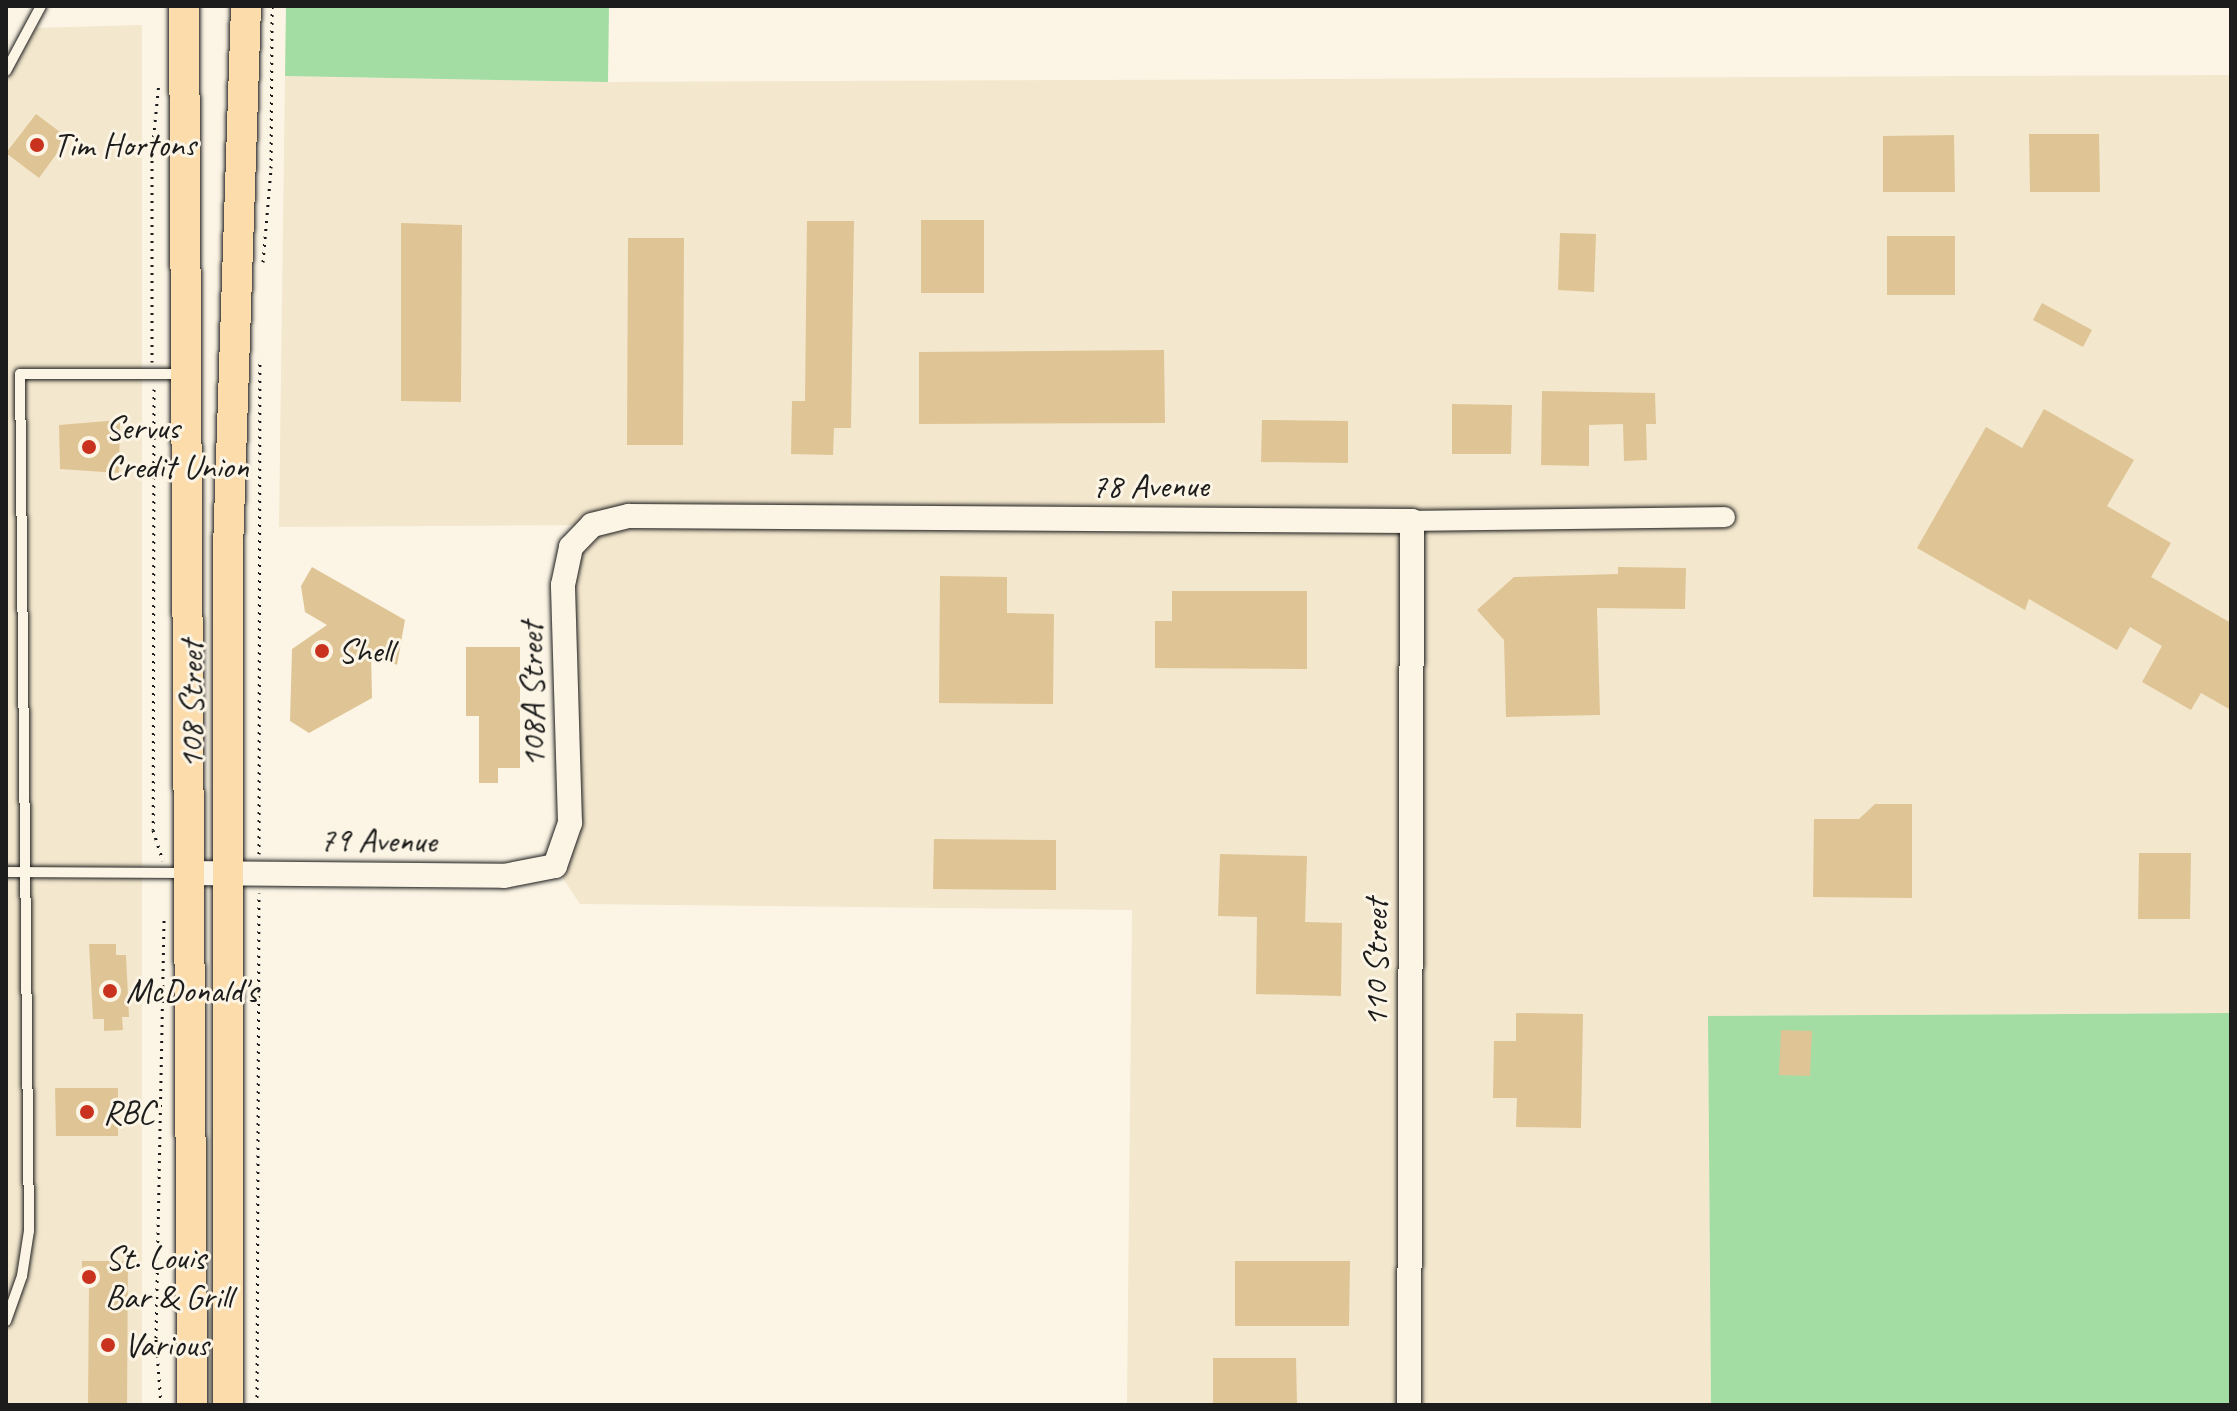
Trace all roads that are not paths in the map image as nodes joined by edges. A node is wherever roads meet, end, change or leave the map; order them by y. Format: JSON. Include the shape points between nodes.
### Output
{"nodes":[{"id":1,"x":41,"y":6,"type":"edge"},
{"id":2,"x":184,"y":6,"type":"edge"},
{"id":3,"x":236,"y":6,"type":"edge"},
{"id":4,"x":246,"y":6,"type":"edge"},
{"id":5,"x":6,"y":71,"type":"edge"},
{"id":6,"x":243,"y":85,"type":"junction"},
{"id":7,"x":185,"y":374,"type":"junction"},
{"id":8,"x":1725,"y":517,"type":"dead end"},
{"id":9,"x":1412,"y":521,"type":"junction"},
{"id":10,"x":580,"y":538,"type":"joint"},
{"id":11,"x":559,"y":853,"type":"joint"},
{"id":12,"x":6,"y":872,"type":"edge"},
{"id":13,"x":22,"y":872,"type":"junction"},
{"id":14,"x":229,"y":872,"type":"junction"},
{"id":15,"x":177,"y":873,"type":"junction"},
{"id":16,"x":6,"y":1321,"type":"edge"},
{"id":17,"x":192,"y":1405,"type":"edge"},
{"id":18,"x":228,"y":1405,"type":"edge"},
{"id":19,"x":1409,"y":1405,"type":"edge"}],
"edges":[{"from":1,"to":5,"type":"lane"},
{"from":2,"to":7,"type":"main road","name":"108 Street"},
{"from":3,"to":6,"type":"main road"},
{"from":4,"to":6,"type":"main road","name":"108 Street"},
{"from":6,"to":14,"type":"main road","name":"108 Street","via":[[228,549]]},
{"from":7,"to":13,"type":"lane","via":[[20,374]]},
{"from":7,"to":15,"type":"main road","name":"108 Street"},
{"from":8,"to":9,"type":"street","name":"78 Avenue"},
{"from":9,"to":10,"type":"street","name":"78 Avenue","via":[[629,516],[592,525]]},
{"from":9,"to":19,"type":"street","name":"110 Street"},
{"from":10,"to":11,"type":"street","name":"108A Street","via":[[571,547],[563,585],[570,823]]},
{"from":11,"to":14,"type":"street","name":"79 Avenue","via":[[555,866],[504,876]]},
{"from":12,"to":13,"type":"lane"},
{"from":13,"to":15,"type":"lane"},
{"from":13,"to":16,"type":"lane","via":[[29,1231],[22,1276]]},
{"from":14,"to":15,"type":"street","name":"79 Avenue"},
{"from":14,"to":18,"type":"main road","name":"108 Street"},
{"from":15,"to":17,"type":"main road","name":"108 Street"}]}
